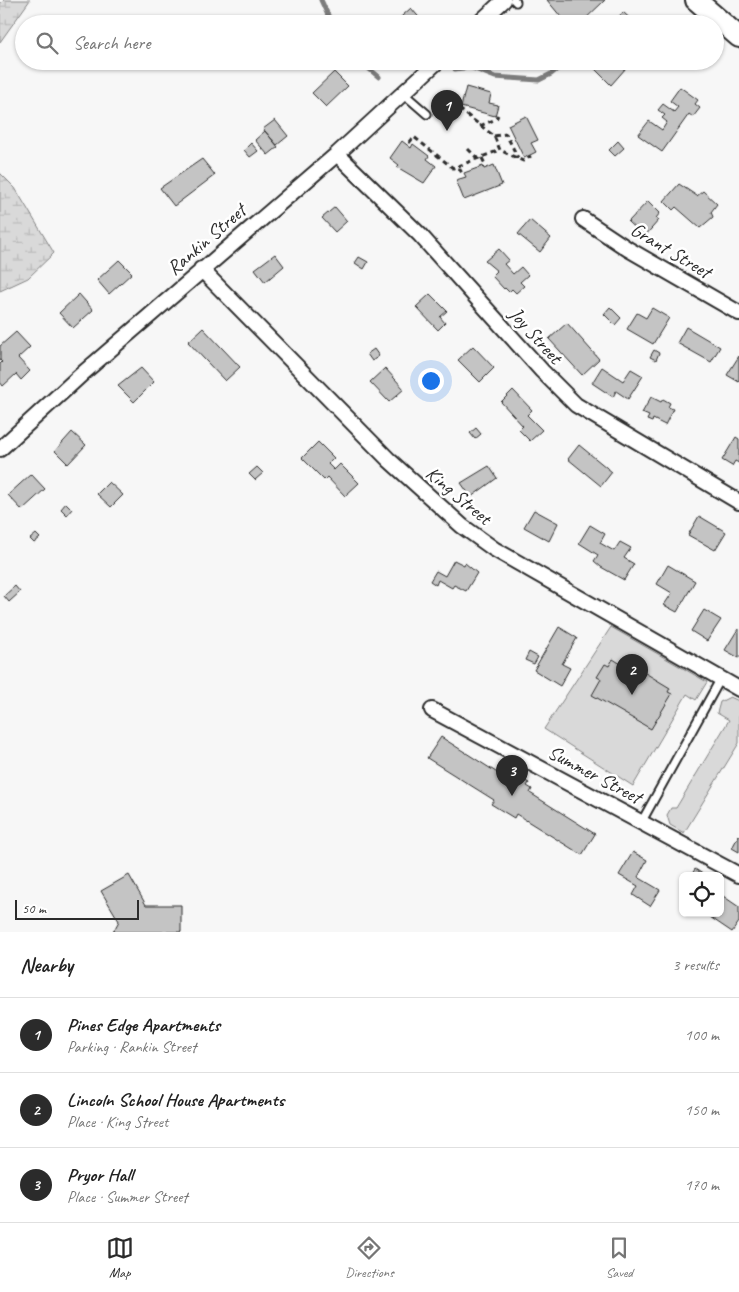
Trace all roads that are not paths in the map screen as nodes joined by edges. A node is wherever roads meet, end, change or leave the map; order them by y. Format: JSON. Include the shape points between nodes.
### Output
{"nodes":[{"id":1,"x":696,"y":0,"type":"edge"},
{"id":2,"x":511,"y":1,"type":"edge"},
{"id":3,"x":491,"y":15,"type":"edge"},
{"id":4,"x":713,"y":15,"type":"edge"},
{"id":5,"x":724,"y":24,"type":"edge"},
{"id":6,"x":739,"y":37,"type":"edge"},
{"id":7,"x":429,"y":70,"type":"edge"},
{"id":8,"x":404,"y":94,"type":"junction"},
{"id":9,"x":427,"y":114,"type":"dead end"},
{"id":10,"x":337,"y":154,"type":"junction"},
{"id":11,"x":583,"y":219,"type":"dead end"},
{"id":12,"x":201,"y":269,"type":"junction"},
{"id":13,"x":739,"y":313,"type":"edge"},
{"id":14,"x":0,"y":449,"type":"edge"},
{"id":15,"x":739,"y":502,"type":"edge"},
{"id":16,"x":721,"y":678,"type":"junction"},
{"id":17,"x":739,"y":689,"type":"edge"},
{"id":18,"x":432,"y":710,"type":"dead end"},
{"id":19,"x":642,"y":821,"type":"junction"},
{"id":20,"x":739,"y":876,"type":"edge"}],
"edges":[{"from":1,"to":4,"type":"main road"},
{"from":2,"to":3,"type":"street"},
{"from":5,"to":6,"type":"main road"},
{"from":7,"to":8,"type":"street","name":"Rankin Street"},
{"from":8,"to":9,"type":"lane"},
{"from":8,"to":10,"type":"street","name":"Rankin Street"},
{"from":10,"to":12,"type":"street","name":"Rankin Street"},
{"from":10,"to":15,"type":"street","name":"Joy Street","via":[[420,235],[576,405]]},
{"from":11,"to":13,"type":"street","name":"Grant Street"},
{"from":12,"to":14,"type":"street","name":"Rankin Street"},
{"from":12,"to":16,"type":"street","name":"King Street","via":[[389,460],[462,526],[494,549]]},
{"from":16,"to":17,"type":"street","name":"King Street"},
{"from":16,"to":19,"type":"lane"},
{"from":18,"to":19,"type":"street","name":"Summer Street"},
{"from":19,"to":20,"type":"street","name":"Summer Street"}]}
